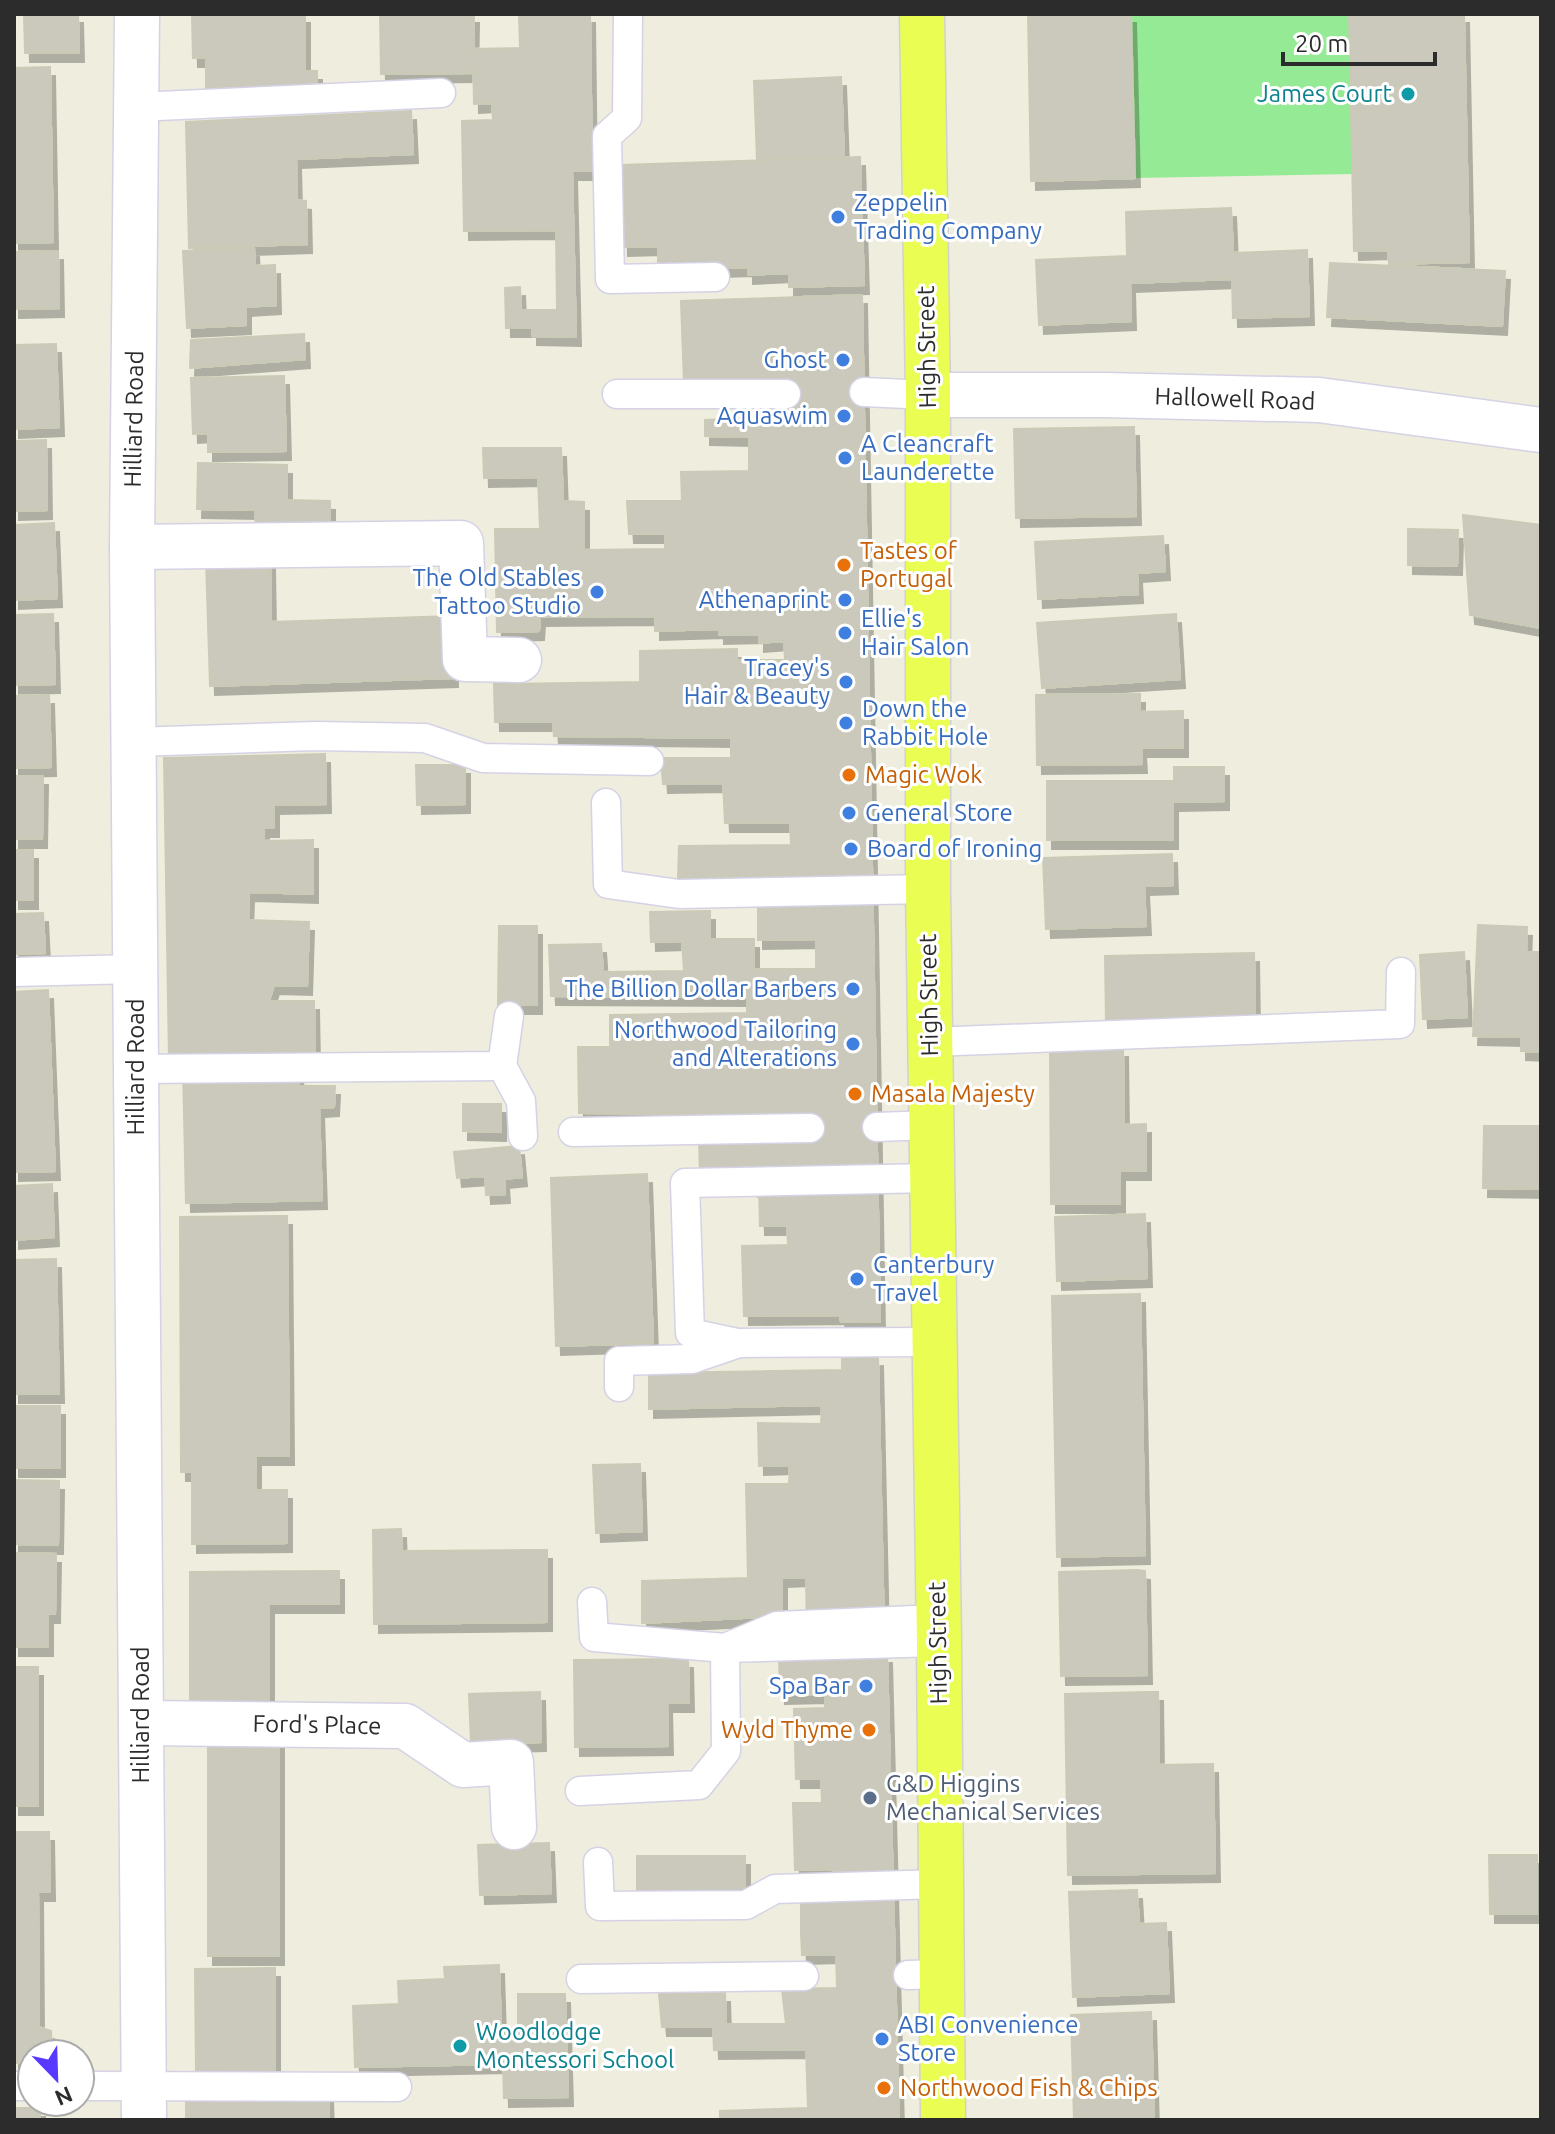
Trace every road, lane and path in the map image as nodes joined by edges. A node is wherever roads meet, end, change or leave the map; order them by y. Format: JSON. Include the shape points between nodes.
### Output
{"nodes":[{"id":1,"x":137,"y":14,"type":"edge"},
{"id":2,"x":628,"y":14,"type":"edge"},
{"id":3,"x":922,"y":14,"type":"edge"},
{"id":4,"x":441,"y":93,"type":"dead end"},
{"id":5,"x":137,"y":107,"type":"junction"},
{"id":6,"x":715,"y":277,"type":"dead end"},
{"id":7,"x":864,"y":392,"type":"dead end"},
{"id":8,"x":617,"y":394,"type":"dead end"},
{"id":9,"x":786,"y":394,"type":"dead end"},
{"id":10,"x":928,"y":395,"type":"junction"},
{"id":11,"x":1541,"y":430,"type":"edge"},
{"id":12,"x":132,"y":547,"type":"junction"},
{"id":13,"x":519,"y":660,"type":"dead end"},
{"id":14,"x":134,"y":742,"type":"junction"},
{"id":15,"x":649,"y":761,"type":"dead end"},
{"id":16,"x":606,"y":803,"type":"dead end"},
{"id":17,"x":928,"y":889,"type":"junction"},
{"id":18,"x":136,"y":969,"type":"junction"},
{"id":19,"x":14,"y":972,"type":"edge"},
{"id":20,"x":1401,"y":972,"type":"dead end"},
{"id":21,"x":509,"y":1016,"type":"dead end"},
{"id":22,"x":930,"y":1042,"type":"junction"},
{"id":23,"x":502,"y":1066,"type":"junction"},
{"id":24,"x":136,"y":1069,"type":"junction"},
{"id":25,"x":931,"y":1125,"type":"junction"},
{"id":26,"x":877,"y":1127,"type":"dead end"},
{"id":27,"x":810,"y":1128,"type":"dead end"},
{"id":28,"x":573,"y":1132,"type":"dead end"},
{"id":29,"x":523,"y":1136,"type":"dead end"},
{"id":30,"x":932,"y":1178,"type":"junction"},
{"id":31,"x":934,"y":1342,"type":"junction"},
{"id":32,"x":737,"y":1343,"type":"junction"},
{"id":33,"x":619,"y":1387,"type":"dead end"},
{"id":34,"x":592,"y":1602,"type":"dead end"},
{"id":35,"x":939,"y":1630,"type":"junction"},
{"id":36,"x":725,"y":1648,"type":"junction"},
{"id":37,"x":142,"y":1723,"type":"junction"},
{"id":38,"x":580,"y":1791,"type":"dead end"},
{"id":39,"x":514,"y":1827,"type":"dead end"},
{"id":40,"x":598,"y":1862,"type":"dead end"},
{"id":41,"x":940,"y":1884,"type":"junction"},
{"id":42,"x":804,"y":1976,"type":"dead end"},
{"id":43,"x":581,"y":1979,"type":"dead end"},
{"id":44,"x":397,"y":2087,"type":"dead end"},
{"id":45,"x":96,"y":2090,"type":"edge"},
{"id":46,"x":144,"y":2103,"type":"edge"},
{"id":47,"x":943,"y":2120,"type":"edge"}],
"edges":[{"from":1,"to":5,"type":"street","name":"Hilliard Road"},
{"from":2,"to":6,"type":"lane","via":[[627,118],[607,136],[610,279]]},
{"from":3,"to":10,"type":"main road","name":"High Street"},
{"from":4,"to":5,"type":"lane"},
{"from":5,"to":12,"type":"street","name":"Hilliard Road"},
{"from":7,"to":10,"type":"lane"},
{"from":8,"to":9,"type":"lane"},
{"from":10,"to":11,"type":"street","name":"Hallowell Road","via":[[1319,400]]},
{"from":10,"to":17,"type":"main road","name":"High Street"},
{"from":12,"to":13,"type":"street","via":[[461,543],[465,659]]},
{"from":12,"to":14,"type":"street","name":"Hilliard Road"},
{"from":14,"to":15,"type":"lane","via":[[425,738],[483,758]]},
{"from":14,"to":18,"type":"street","name":"Hilliard Road"},
{"from":16,"to":17,"type":"lane","via":[[608,884],[679,894]]},
{"from":17,"to":22,"type":"main road","name":"High Street"},
{"from":18,"to":19,"type":"lane"},
{"from":18,"to":24,"type":"street","name":"Hilliard Road"},
{"from":20,"to":22,"type":"lane","via":[[1400,1024]]},
{"from":21,"to":23,"type":"lane"},
{"from":22,"to":25,"type":"main road","name":"High Street"},
{"from":23,"to":24,"type":"lane"},
{"from":23,"to":29,"type":"lane","via":[[521,1101]]},
{"from":24,"to":37,"type":"street","name":"Hilliard Road"},
{"from":25,"to":26,"type":"lane"},
{"from":25,"to":30,"type":"main road","name":"High Street"},
{"from":27,"to":28,"type":"lane"},
{"from":30,"to":31,"type":"main road","name":"High Street"},
{"from":30,"to":32,"type":"lane","via":[[685,1183],[690,1333]]},
{"from":31,"to":32,"type":"lane"},
{"from":31,"to":35,"type":"main road","name":"High Street"},
{"from":32,"to":33,"type":"lane","via":[[692,1359],[619,1361]]},
{"from":34,"to":36,"type":"lane","via":[[594,1637]]},
{"from":35,"to":36,"type":"lane","via":[[777,1626]]},
{"from":35,"to":41,"type":"main road","name":"High Street"},
{"from":36,"to":38,"type":"lane","via":[[726,1751],[699,1785]]},
{"from":37,"to":39,"type":"street","name":"Ford's Place","via":[[405,1726],[463,1765],[511,1762]]},
{"from":37,"to":46,"type":"street","name":"Hilliard Road"},
{"from":40,"to":41,"type":"lane","via":[[600,1906],[746,1905],[775,1889]]},
{"from":41,"to":47,"type":"main road","name":"High Street","via":[[925,1974]]},
{"from":42,"to":43,"type":"lane"},
{"from":44,"to":46,"type":"lane"},
{"from":45,"to":46,"type":"lane"}]}
